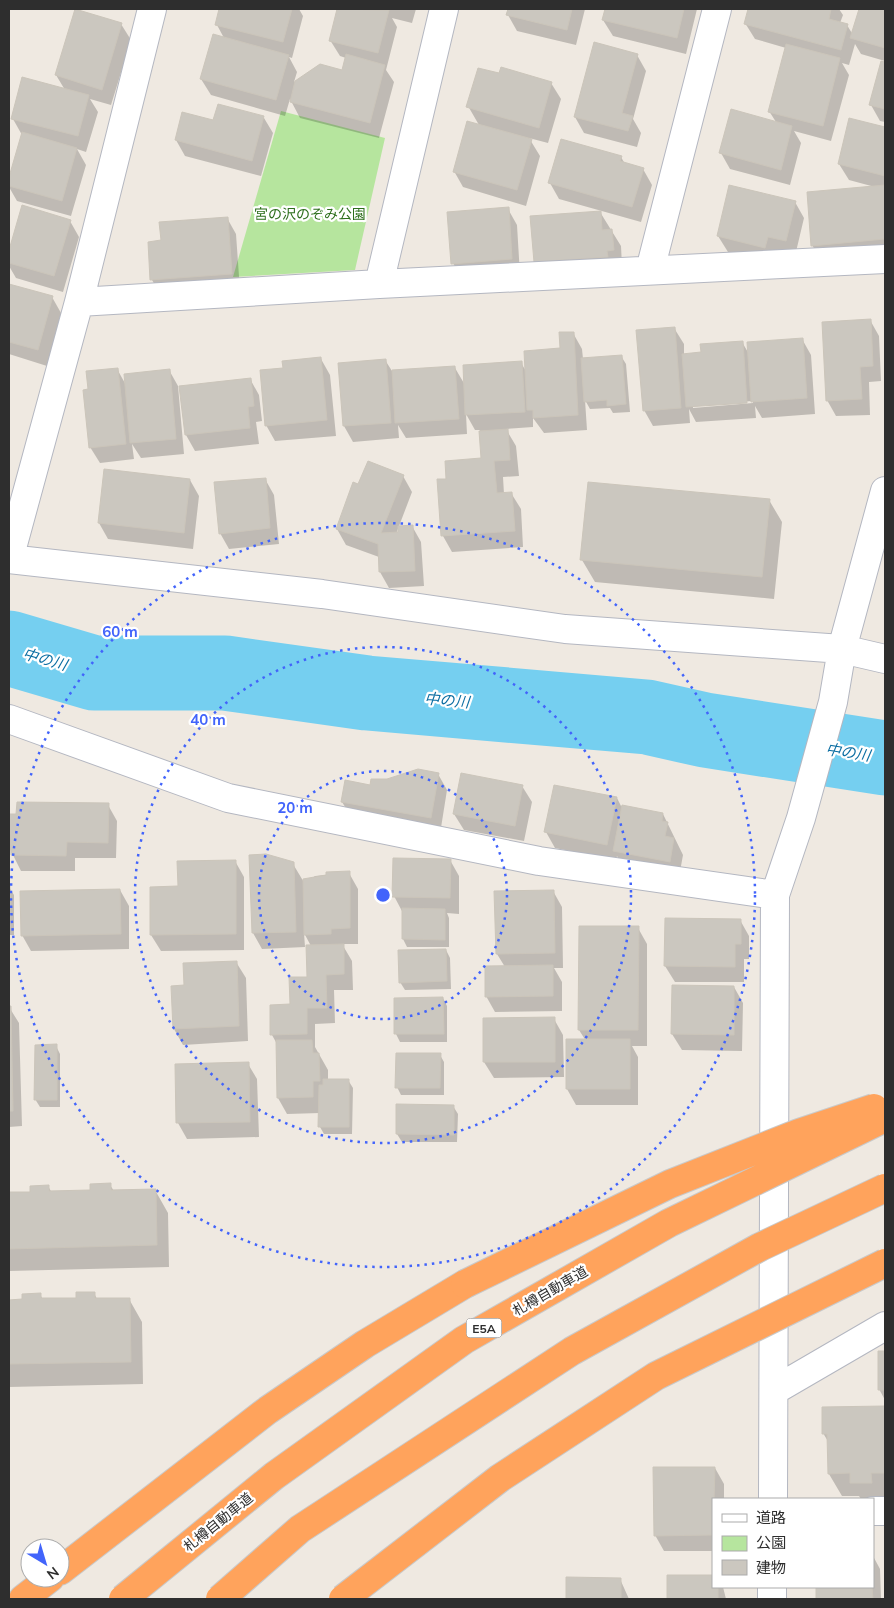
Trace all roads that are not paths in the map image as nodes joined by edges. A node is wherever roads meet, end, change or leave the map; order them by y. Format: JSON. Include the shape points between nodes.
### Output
{"nodes":[{"id":1,"x":152,"y":9,"type":"edge"},
{"id":2,"x":444,"y":9,"type":"edge"},
{"id":3,"x":717,"y":9,"type":"edge"},
{"id":4,"x":885,"y":259,"type":"edge"},
{"id":5,"x":650,"y":270,"type":"junction"},
{"id":6,"x":379,"y":284,"type":"junction"},
{"id":7,"x":79,"y":302,"type":"junction"},
{"id":8,"x":885,"y":491,"type":"edge"},
{"id":9,"x":9,"y":559,"type":"edge"},
{"id":10,"x":842,"y":649,"type":"junction"},
{"id":11,"x":885,"y":660,"type":"edge"},
{"id":12,"x":9,"y":719,"type":"edge"},
{"id":13,"x":775,"y":895,"type":"junction"},
{"id":14,"x":885,"y":1104,"type":"edge"},
{"id":15,"x":885,"y":1118,"type":"edge"},
{"id":16,"x":885,"y":1188,"type":"edge"},
{"id":17,"x":885,"y":1263,"type":"edge"},
{"id":18,"x":885,"y":1326,"type":"edge"},
{"id":19,"x":775,"y":1390,"type":"junction"},
{"id":20,"x":773,"y":1498,"type":"edge"},
{"id":21,"x":70,"y":1563,"type":"edge"},
{"id":22,"x":37,"y":1588,"type":"edge"},
{"id":23,"x":23,"y":1599,"type":"edge"},
{"id":24,"x":123,"y":1599,"type":"edge"},
{"id":25,"x":220,"y":1599,"type":"edge"},
{"id":26,"x":343,"y":1599,"type":"edge"}],
"edges":[{"from":1,"to":7,"type":"street"},
{"from":2,"to":6,"type":"street"},
{"from":3,"to":5,"type":"street"},
{"from":4,"to":5,"type":"street"},
{"from":5,"to":6,"type":"street"},
{"from":6,"to":7,"type":"street"},
{"from":7,"to":9,"type":"street"},
{"from":8,"to":10,"type":"street"},
{"from":9,"to":10,"type":"street","via":[[322,594],[565,629]]},
{"from":10,"to":11,"type":"street"},
{"from":10,"to":13,"type":"street","via":[[833,702],[801,818]]},
{"from":12,"to":13,"type":"street","via":[[228,798],[539,861]]},
{"from":13,"to":19,"type":"street"},
{"from":14,"to":21,"type":"highway","bridge":true,"via":[[798,1133],[670,1184],[465,1284],[365,1344],[268,1410]]},
{"from":15,"to":24,"type":"highway","name":"札樽自動車道","number":"E5A","bridge":true,"via":[[669,1223],[464,1340],[274,1476]]},
{"from":16,"to":25,"type":"highway","bridge":true,"via":[[760,1247],[572,1351],[300,1529]]},
{"from":17,"to":26,"type":"highway","bridge":true,"via":[[656,1376],[500,1478]]},
{"from":18,"to":19,"type":"street"},
{"from":19,"to":20,"type":"street"},
{"from":22,"to":23,"type":"highway"}]}
